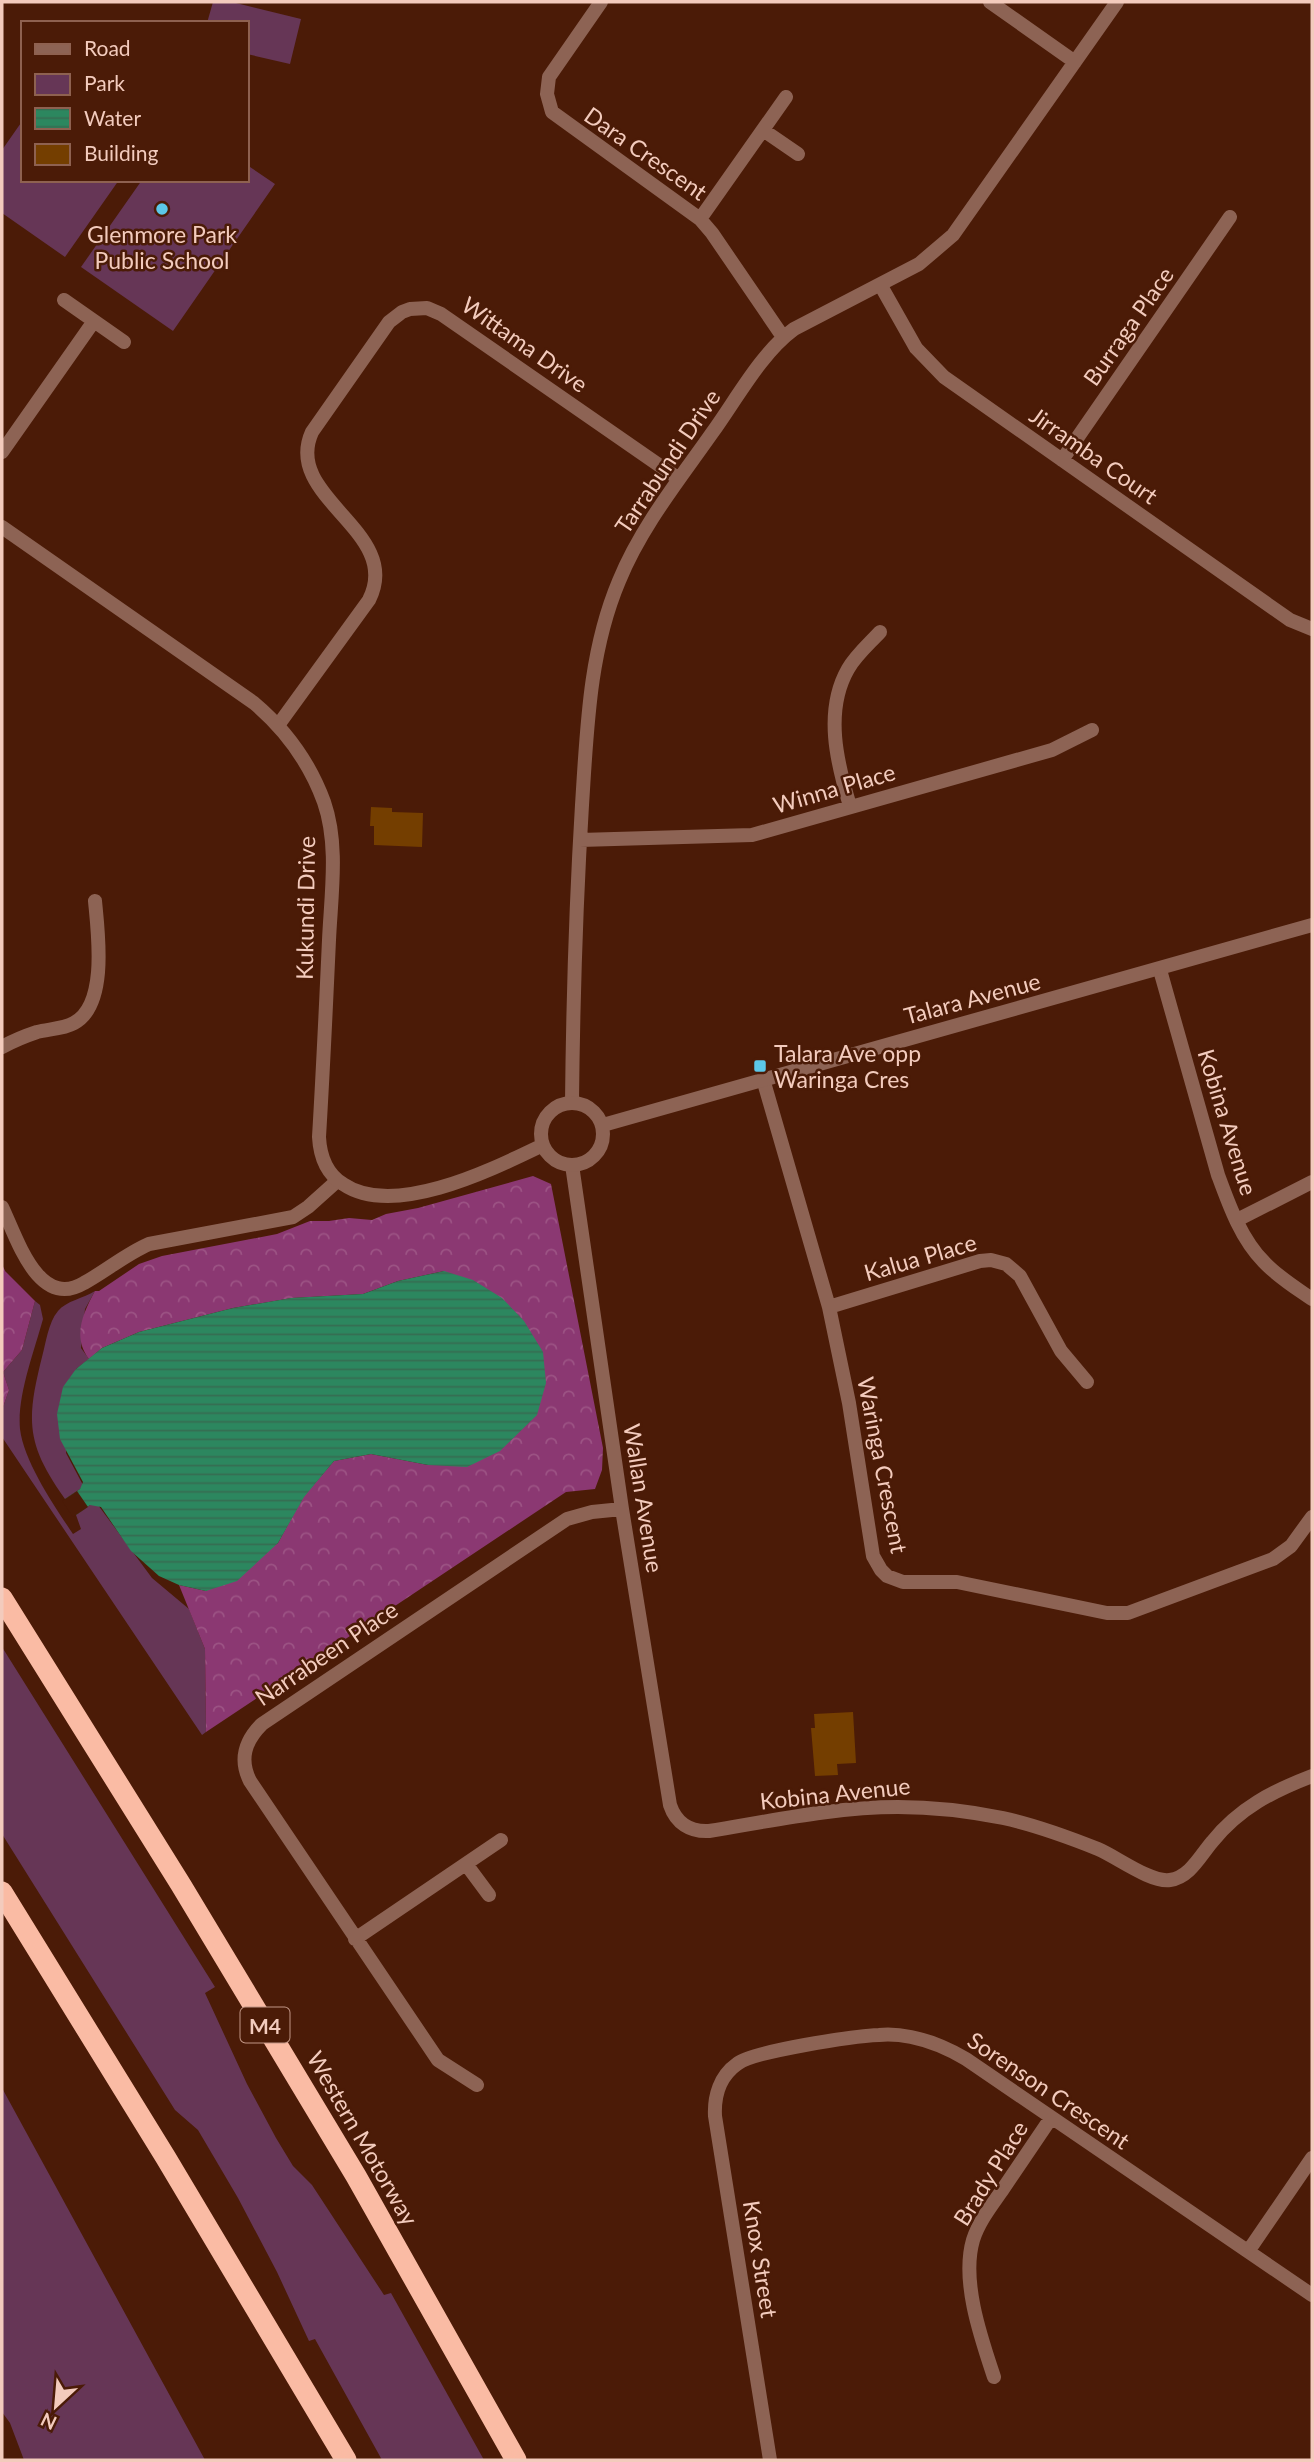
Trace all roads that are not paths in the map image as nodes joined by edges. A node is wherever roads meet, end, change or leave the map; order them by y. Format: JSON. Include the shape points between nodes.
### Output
{"nodes":[{"id":1,"x":601,"y":2,"type":"edge"},
{"id":2,"x":990,"y":2,"type":"edge"},
{"id":3,"x":1117,"y":2,"type":"edge"},
{"id":4,"x":1075,"y":62,"type":"junction"},
{"id":5,"x":786,"y":96,"type":"dead end"},
{"id":6,"x":763,"y":130,"type":"junction"},
{"id":7,"x":798,"y":154,"type":"dead end"},
{"id":8,"x":1230,"y":217,"type":"dead end"},
{"id":9,"x":700,"y":219,"type":"junction"},
{"id":10,"x":881,"y":286,"type":"junction"},
{"id":11,"x":64,"y":300,"type":"dead end"},
{"id":12,"x":94,"y":321,"type":"junction"},
{"id":13,"x":783,"y":337,"type":"junction"},
{"id":14,"x":124,"y":342,"type":"dead end"},
{"id":15,"x":2,"y":452,"type":"edge"},
{"id":16,"x":1062,"y":460,"type":"junction"},
{"id":17,"x":679,"y":479,"type":"junction"},
{"id":18,"x":2,"y":527,"type":"edge"},
{"id":19,"x":1312,"y":629,"type":"edge"},
{"id":20,"x":880,"y":632,"type":"dead end"},
{"id":21,"x":279,"y":724,"type":"junction"},
{"id":22,"x":1092,"y":730,"type":"dead end"},
{"id":23,"x":850,"y":806,"type":"junction"},
{"id":24,"x":580,"y":840,"type":"junction"},
{"id":25,"x":95,"y":901,"type":"dead end"},
{"id":26,"x":1312,"y":925,"type":"edge"},
{"id":27,"x":1160,"y":970,"type":"junction"},
{"id":28,"x":2,"y":1047,"type":"edge"},
{"id":29,"x":763,"y":1079,"type":"junction"},
{"id":30,"x":572,"y":1102,"type":"junction"},
{"id":31,"x":603,"y":1125,"type":"junction"},
{"id":32,"x":543,"y":1145,"type":"junction"},
{"id":33,"x":572,"y":1165,"type":"junction"},
{"id":34,"x":337,"y":1181,"type":"junction"},
{"id":35,"x":1312,"y":1182,"type":"edge"},
{"id":36,"x":2,"y":1207,"type":"edge"},
{"id":37,"x":1237,"y":1220,"type":"junction"},
{"id":38,"x":1312,"y":1299,"type":"edge"},
{"id":39,"x":829,"y":1307,"type":"junction"},
{"id":40,"x":1087,"y":1382,"type":"dead end"},
{"id":41,"x":622,"y":1509,"type":"junction"},
{"id":42,"x":1312,"y":1517,"type":"edge"},
{"id":43,"x":2,"y":1598,"type":"edge"},
{"id":44,"x":1312,"y":1776,"type":"edge"},
{"id":45,"x":689,"y":1828,"type":"joint"},
{"id":46,"x":501,"y":1840,"type":"dead end"},
{"id":47,"x":466,"y":1864,"type":"junction"},
{"id":48,"x":2,"y":1892,"type":"edge"},
{"id":49,"x":489,"y":1895,"type":"dead end"},
{"id":50,"x":355,"y":1940,"type":"junction"},
{"id":51,"x":730,"y":2069,"type":"joint"},
{"id":52,"x":477,"y":2085,"type":"dead end"},
{"id":53,"x":1051,"y":2118,"type":"junction"},
{"id":54,"x":1312,"y":2158,"type":"edge"},
{"id":55,"x":1249,"y":2250,"type":"junction"},
{"id":56,"x":1312,"y":2295,"type":"edge"},
{"id":57,"x":994,"y":2376,"type":"dead end"},
{"id":58,"x":346,"y":2460,"type":"edge"},
{"id":59,"x":516,"y":2460,"type":"edge"},
{"id":60,"x":770,"y":2460,"type":"edge"}],
"edges":[{"from":1,"to":9,"type":"street","name":"Dara Crescent","via":[[549,77],[552,113]]},
{"from":2,"to":4,"type":"street"},
{"from":3,"to":4,"type":"street","name":"Tarrabundi Drive"},
{"from":4,"to":10,"type":"street","name":"Tarrabundi Drive","via":[[953,235],[919,264]]},
{"from":5,"to":6,"type":"street"},
{"from":6,"to":7,"type":"street"},
{"from":6,"to":9,"type":"street"},
{"from":8,"to":16,"type":"street","name":"Burraga Place"},
{"from":9,"to":13,"type":"street","name":"Dara Crescent"},
{"from":10,"to":13,"type":"street","name":"Tarrabundi Drive"},
{"from":10,"to":16,"type":"street","name":"Jirramba Court","via":[[916,348],[935,370]]},
{"from":11,"to":12,"type":"street"},
{"from":12,"to":14,"type":"street"},
{"from":12,"to":15,"type":"street"},
{"from":13,"to":17,"type":"street","name":"Tarrabundi Drive"},
{"from":16,"to":19,"type":"street","name":"Jirramba Court","via":[[1290,620]]},
{"from":17,"to":21,"type":"street","name":"Wittama Drive","via":[[441,314],[420,308],[402,312],[385,326],[312,432],[306,450],[313,476],[374,557],[375,588]]},
{"from":17,"to":24,"type":"street","name":"Tarrabundi Drive","via":[[632,554],[603,627],[589,705]]},
{"from":18,"to":21,"type":"street","name":"Kukundi Drive"},
{"from":20,"to":23,"type":"street","via":[[853,661],[839,690],[836,753]]},
{"from":21,"to":34,"type":"street","name":"Kukundi Drive","via":[[311,772],[325,803],[331,839],[319,1137],[323,1157]]},
{"from":22,"to":23,"type":"street","name":"Winna Place","via":[[1052,750]]},
{"from":23,"to":24,"type":"street","name":"Winna Place","via":[[752,835]]},
{"from":24,"to":30,"type":"street","name":"Tarrabundi Drive"},
{"from":25,"to":28,"type":"street","via":[[99,940],[94,999],[88,1012],[72,1024]]},
{"from":26,"to":27,"type":"street","name":"Talara Avenue"},
{"from":27,"to":29,"type":"street","name":"Talara Avenue"},
{"from":27,"to":37,"type":"street","name":"Kobina Avenue","via":[[1217,1175]]},
{"from":29,"to":31,"type":"street","name":"Talara Avenue"},
{"from":29,"to":39,"type":"street","name":"Waringa Crescent"},
{"from":30,"to":31,"type":"street","via":[[592,1108]]},
{"from":30,"to":32,"type":"street","via":[[553,1108],[547,1116],[542,1125]]},
{"from":31,"to":33,"type":"street","via":[[598,1153]]},
{"from":32,"to":33,"type":"street","via":[[554,1160]]},
{"from":32,"to":34,"type":"street","via":[[469,1178],[398,1196],[369,1197]]},
{"from":33,"to":41,"type":"street","name":"Wallan Avenue"},
{"from":34,"to":36,"type":"street","via":[[293,1217],[149,1244],[83,1284],[64,1289],[39,1278]]},
{"from":35,"to":37,"type":"street"},
{"from":37,"to":38,"type":"street","name":"Kobina Avenue","via":[[1263,1262]]},
{"from":39,"to":40,"type":"street","name":"Kalua Place","via":[[980,1261],[999,1261],[1020,1276],[1061,1351]]},
{"from":39,"to":42,"type":"street","name":"Waringa Crescent","via":[[873,1556],[881,1570],[894,1579],[957,1582],[1107,1613],[1128,1613],[1273,1559],[1291,1546]]},
{"from":41,"to":45,"type":"street","name":"Wallan Avenue","via":[[670,1805],[676,1818]]},
{"from":41,"to":50,"type":"street","name":"Narrabeen Place","via":[[567,1519],[262,1724],[251,1736],[244,1757],[250,1781]]},
{"from":43,"to":59,"type":"highway","name":"Western Motorway","number":"M4","via":[[356,2176]]},
{"from":44,"to":45,"type":"street","name":"Kobina Avenue","via":[[1248,1808],[1218,1834],[1184,1875],[1166,1881],[1036,1827],[950,1810],[869,1808],[709,1831]]},
{"from":46,"to":47,"type":"street"},
{"from":47,"to":49,"type":"street"},
{"from":47,"to":50,"type":"street"},
{"from":48,"to":58,"type":"highway"},
{"from":50,"to":52,"type":"street","name":"Narrabeen Place","via":[[438,2060]]},
{"from":51,"to":53,"type":"street","name":"Sorenson Crescent","via":[[756,2054],[877,2035],[912,2037],[966,2059]]},
{"from":51,"to":60,"type":"street","name":"Knox Street","via":[[716,2094],[715,2116]]},
{"from":53,"to":55,"type":"street","name":"Sorenson Crescent"},
{"from":53,"to":57,"type":"street","name":"Brady Place","via":[[982,2219],[973,2242],[971,2280],[980,2336]]},
{"from":54,"to":55,"type":"street"},
{"from":55,"to":56,"type":"street","name":"Sorenson Crescent"}]}
